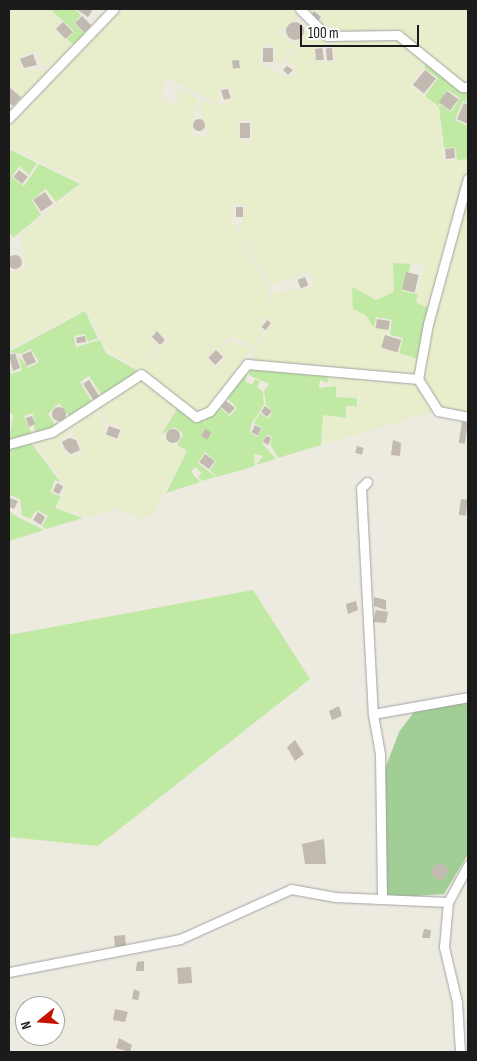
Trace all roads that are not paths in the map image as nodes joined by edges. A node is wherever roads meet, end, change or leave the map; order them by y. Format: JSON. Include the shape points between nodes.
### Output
{"nodes":[{"id":1,"x":114,"y":9,"type":"edge"},
{"id":2,"x":300,"y":9,"type":"edge"},
{"id":3,"x":468,"y":87,"type":"edge"},
{"id":4,"x":9,"y":118,"type":"edge"},
{"id":5,"x":468,"y":178,"type":"edge"},
{"id":6,"x":418,"y":379,"type":"junction"},
{"id":7,"x":468,"y":417,"type":"edge"},
{"id":8,"x":9,"y":444,"type":"edge"},
{"id":9,"x":368,"y":482,"type":"dead end"},
{"id":10,"x":468,"y":697,"type":"edge"},
{"id":11,"x":373,"y":714,"type":"junction"},
{"id":12,"x":468,"y":865,"type":"edge"},
{"id":13,"x":382,"y":898,"type":"junction"},
{"id":14,"x":448,"y":902,"type":"junction"},
{"id":15,"x":9,"y":972,"type":"edge"},
{"id":16,"x":460,"y":1052,"type":"edge"}],
"edges":[{"from":1,"to":4,"type":"street"},
{"from":2,"to":3,"type":"street","via":[[327,36],[398,35],[462,87]]},
{"from":5,"to":6,"type":"street","via":[[428,324]]},
{"from":6,"to":7,"type":"street","via":[[438,411]]},
{"from":6,"to":8,"type":"street","via":[[248,364],[210,411],[196,417],[141,374],[52,432]]},
{"from":9,"to":11,"type":"street","via":[[361,488]]},
{"from":10,"to":11,"type":"street"},
{"from":11,"to":13,"type":"street","via":[[380,754]]},
{"from":12,"to":14,"type":"street"},
{"from":13,"to":14,"type":"street"},
{"from":13,"to":15,"type":"street","via":[[291,889],[180,939]]},
{"from":14,"to":16,"type":"street","via":[[444,946],[458,1002]]}]}
